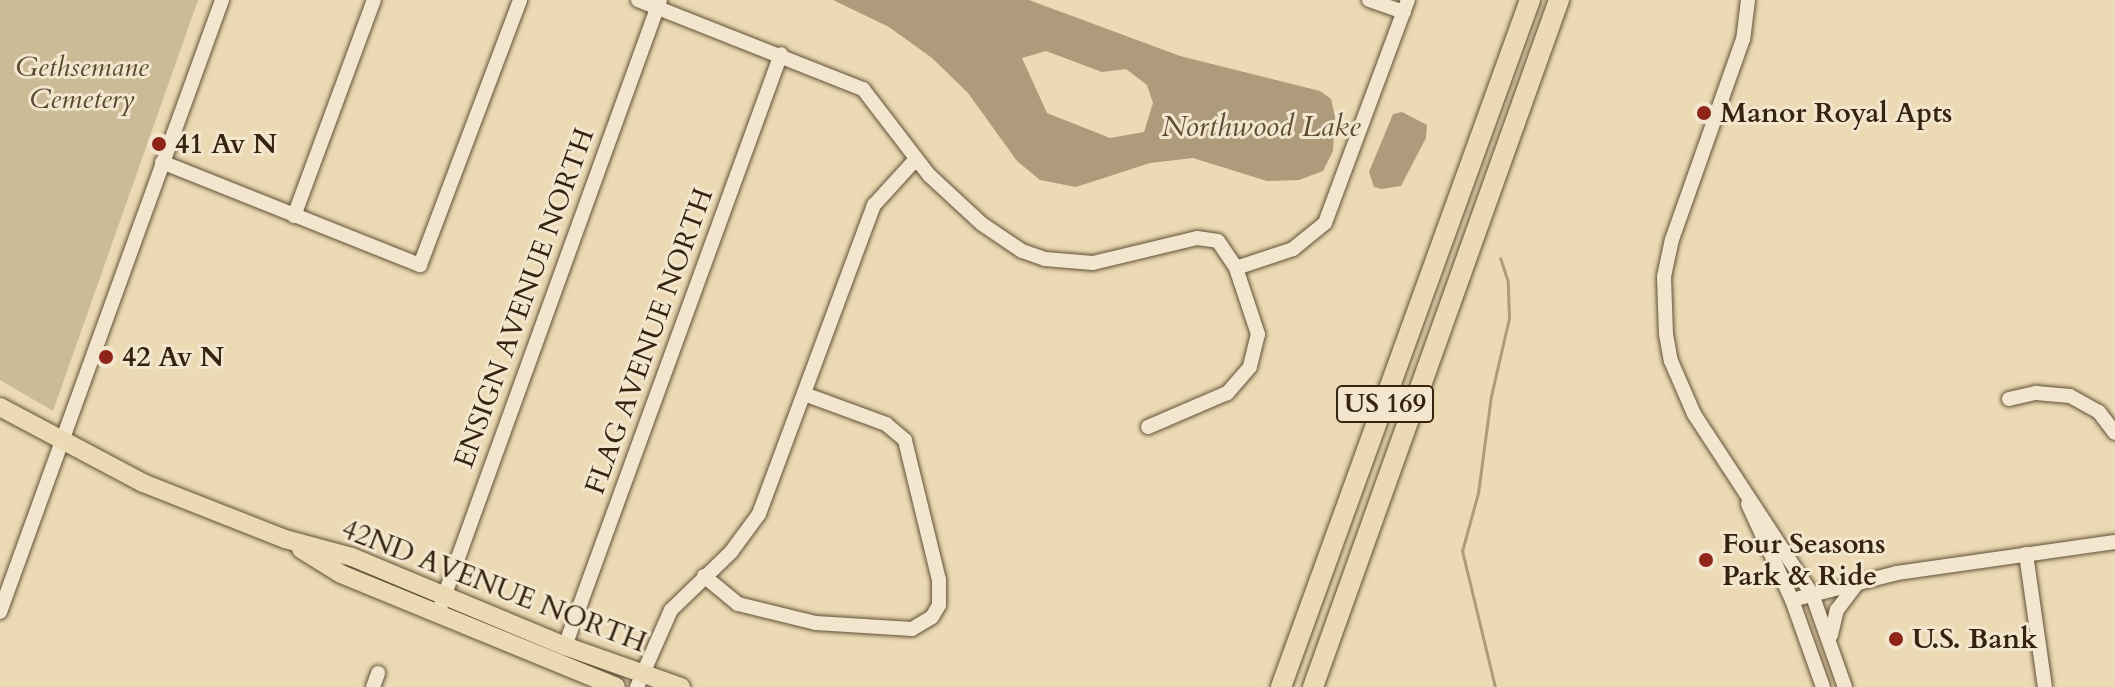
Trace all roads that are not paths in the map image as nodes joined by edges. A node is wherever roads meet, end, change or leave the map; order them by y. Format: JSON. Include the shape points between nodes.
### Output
{"nodes":[{"id":1,"x":222,"y":0,"type":"edge"},
{"id":2,"x":374,"y":0,"type":"edge"},
{"id":3,"x":520,"y":0,"type":"edge"},
{"id":4,"x":638,"y":0,"type":"edge"},
{"id":5,"x":1369,"y":0,"type":"edge"},
{"id":6,"x":1530,"y":0,"type":"edge"},
{"id":7,"x":1559,"y":0,"type":"edge"},
{"id":8,"x":1748,"y":0,"type":"edge"},
{"id":9,"x":658,"y":4,"type":"edge"},
{"id":10,"x":1406,"y":6,"type":"edge"},
{"id":11,"x":781,"y":54,"type":"junction"},
{"id":12,"x":916,"y":159,"type":"junction"},
{"id":13,"x":162,"y":162,"type":"junction"},
{"id":14,"x":294,"y":216,"type":"junction"},
{"id":15,"x":1236,"y":268,"type":"junction"},
{"id":16,"x":804,"y":394,"type":"junction"},
{"id":17,"x":2009,"y":399,"type":"dead end"},
{"id":18,"x":0,"y":407,"type":"edge"},
{"id":19,"x":1148,"y":427,"type":"dead end"},
{"id":20,"x":2115,"y":433,"type":"edge"},
{"id":21,"x":62,"y":444,"type":"junction"},
{"id":22,"x":1747,"y":499,"type":"junction"},
{"id":23,"x":285,"y":539,"type":"junction"},
{"id":24,"x":2115,"y":542,"type":"edge"},
{"id":25,"x":2026,"y":554,"type":"junction"},
{"id":26,"x":704,"y":576,"type":"junction"},
{"id":27,"x":1859,"y":581,"type":"junction"},
{"id":28,"x":1812,"y":594,"type":"junction"},
{"id":29,"x":444,"y":596,"type":"junction"},
{"id":30,"x":1792,"y":600,"type":"junction"},
{"id":31,"x":0,"y":612,"type":"edge"},
{"id":32,"x":438,"y":614,"type":"junction"},
{"id":33,"x":1831,"y":639,"type":"junction"},
{"id":34,"x":565,"y":646,"type":"junction"},
{"id":35,"x":639,"y":681,"type":"edge"},
{"id":36,"x":616,"y":687,"type":"edge"},
{"id":37,"x":681,"y":687,"type":"edge"},
{"id":38,"x":1281,"y":687,"type":"edge"},
{"id":39,"x":1313,"y":687,"type":"edge"},
{"id":40,"x":1823,"y":687,"type":"edge"},
{"id":41,"x":1845,"y":687,"type":"edge"},
{"id":42,"x":2045,"y":687,"type":"edge"}],
"edges":[{"from":1,"to":13,"type":"street"},
{"from":2,"to":14,"type":"street"},
{"from":3,"to":14,"type":"street","via":[[420,265]]},
{"from":4,"to":9,"type":"street"},
{"from":5,"to":10,"type":"street"},
{"from":6,"to":38,"type":"highway","number":"US 169"},
{"from":7,"to":39,"type":"highway","number":"US 169"},
{"from":8,"to":22,"type":"street","via":[[1743,39],[1672,239],[1663,305],[1681,388]]},
{"from":9,"to":11,"type":"street"},
{"from":9,"to":29,"type":"street","name":"ENSIGN AVENUE NORTH"},
{"from":10,"to":15,"type":"street","via":[[1325,223],[1293,249]]},
{"from":11,"to":12,"type":"street","via":[[863,89]]},
{"from":11,"to":34,"type":"street","name":"FLAG AVENUE NORTH"},
{"from":12,"to":15,"type":"street","via":[[1001,239],[1045,259],[1093,263],[1207,237],[1226,248]]},
{"from":12,"to":16,"type":"street","via":[[874,205]]},
{"from":13,"to":14,"type":"street"},
{"from":13,"to":21,"type":"street"},
{"from":15,"to":19,"type":"street","via":[[1258,334],[1250,367],[1227,393]]},
{"from":16,"to":26,"type":"street","via":[[759,514],[731,552]]},
{"from":16,"to":26,"type":"street","via":[[900,433],[941,594],[932,617],[899,631],[802,621],[738,604]]},
{"from":17,"to":20,"type":"street","via":[[2036,393],[2070,396],[2099,412]]},
{"from":18,"to":21,"type":"main road","name":"42ND AVENUE NORTH"},
{"from":21,"to":23,"type":"main road","name":"42ND AVENUE NORTH"},
{"from":21,"to":31,"type":"street"},
{"from":22,"to":28,"type":"street"},
{"from":22,"to":30,"type":"street"},
{"from":23,"to":29,"type":"main road","name":"42ND AVENUE NORTH","via":[[352,557]]},
{"from":23,"to":32,"type":"main road","name":"42ND AVENUE NORTH","via":[[341,574]]},
{"from":24,"to":25,"type":"street"},
{"from":25,"to":27,"type":"street"},
{"from":25,"to":42,"type":"street"},
{"from":26,"to":35,"type":"street","via":[[660,629]]},
{"from":27,"to":28,"type":"street"},
{"from":27,"to":33,"type":"street","via":[[1834,615]]},
{"from":28,"to":30,"type":"street"},
{"from":28,"to":33,"type":"street"},
{"from":29,"to":32,"type":"street","name":"ENSIGN AVENUE NORTH"},
{"from":29,"to":34,"type":"main road","name":"42ND AVENUE NORTH"},
{"from":30,"to":40,"type":"street"},
{"from":32,"to":36,"type":"main road","name":"42ND AVENUE NORTH"},
{"from":33,"to":41,"type":"street"},
{"from":34,"to":35,"type":"main road","name":"42ND AVENUE NORTH"},
{"from":35,"to":37,"type":"main road","name":"42ND AVENUE NORTH"}]}
